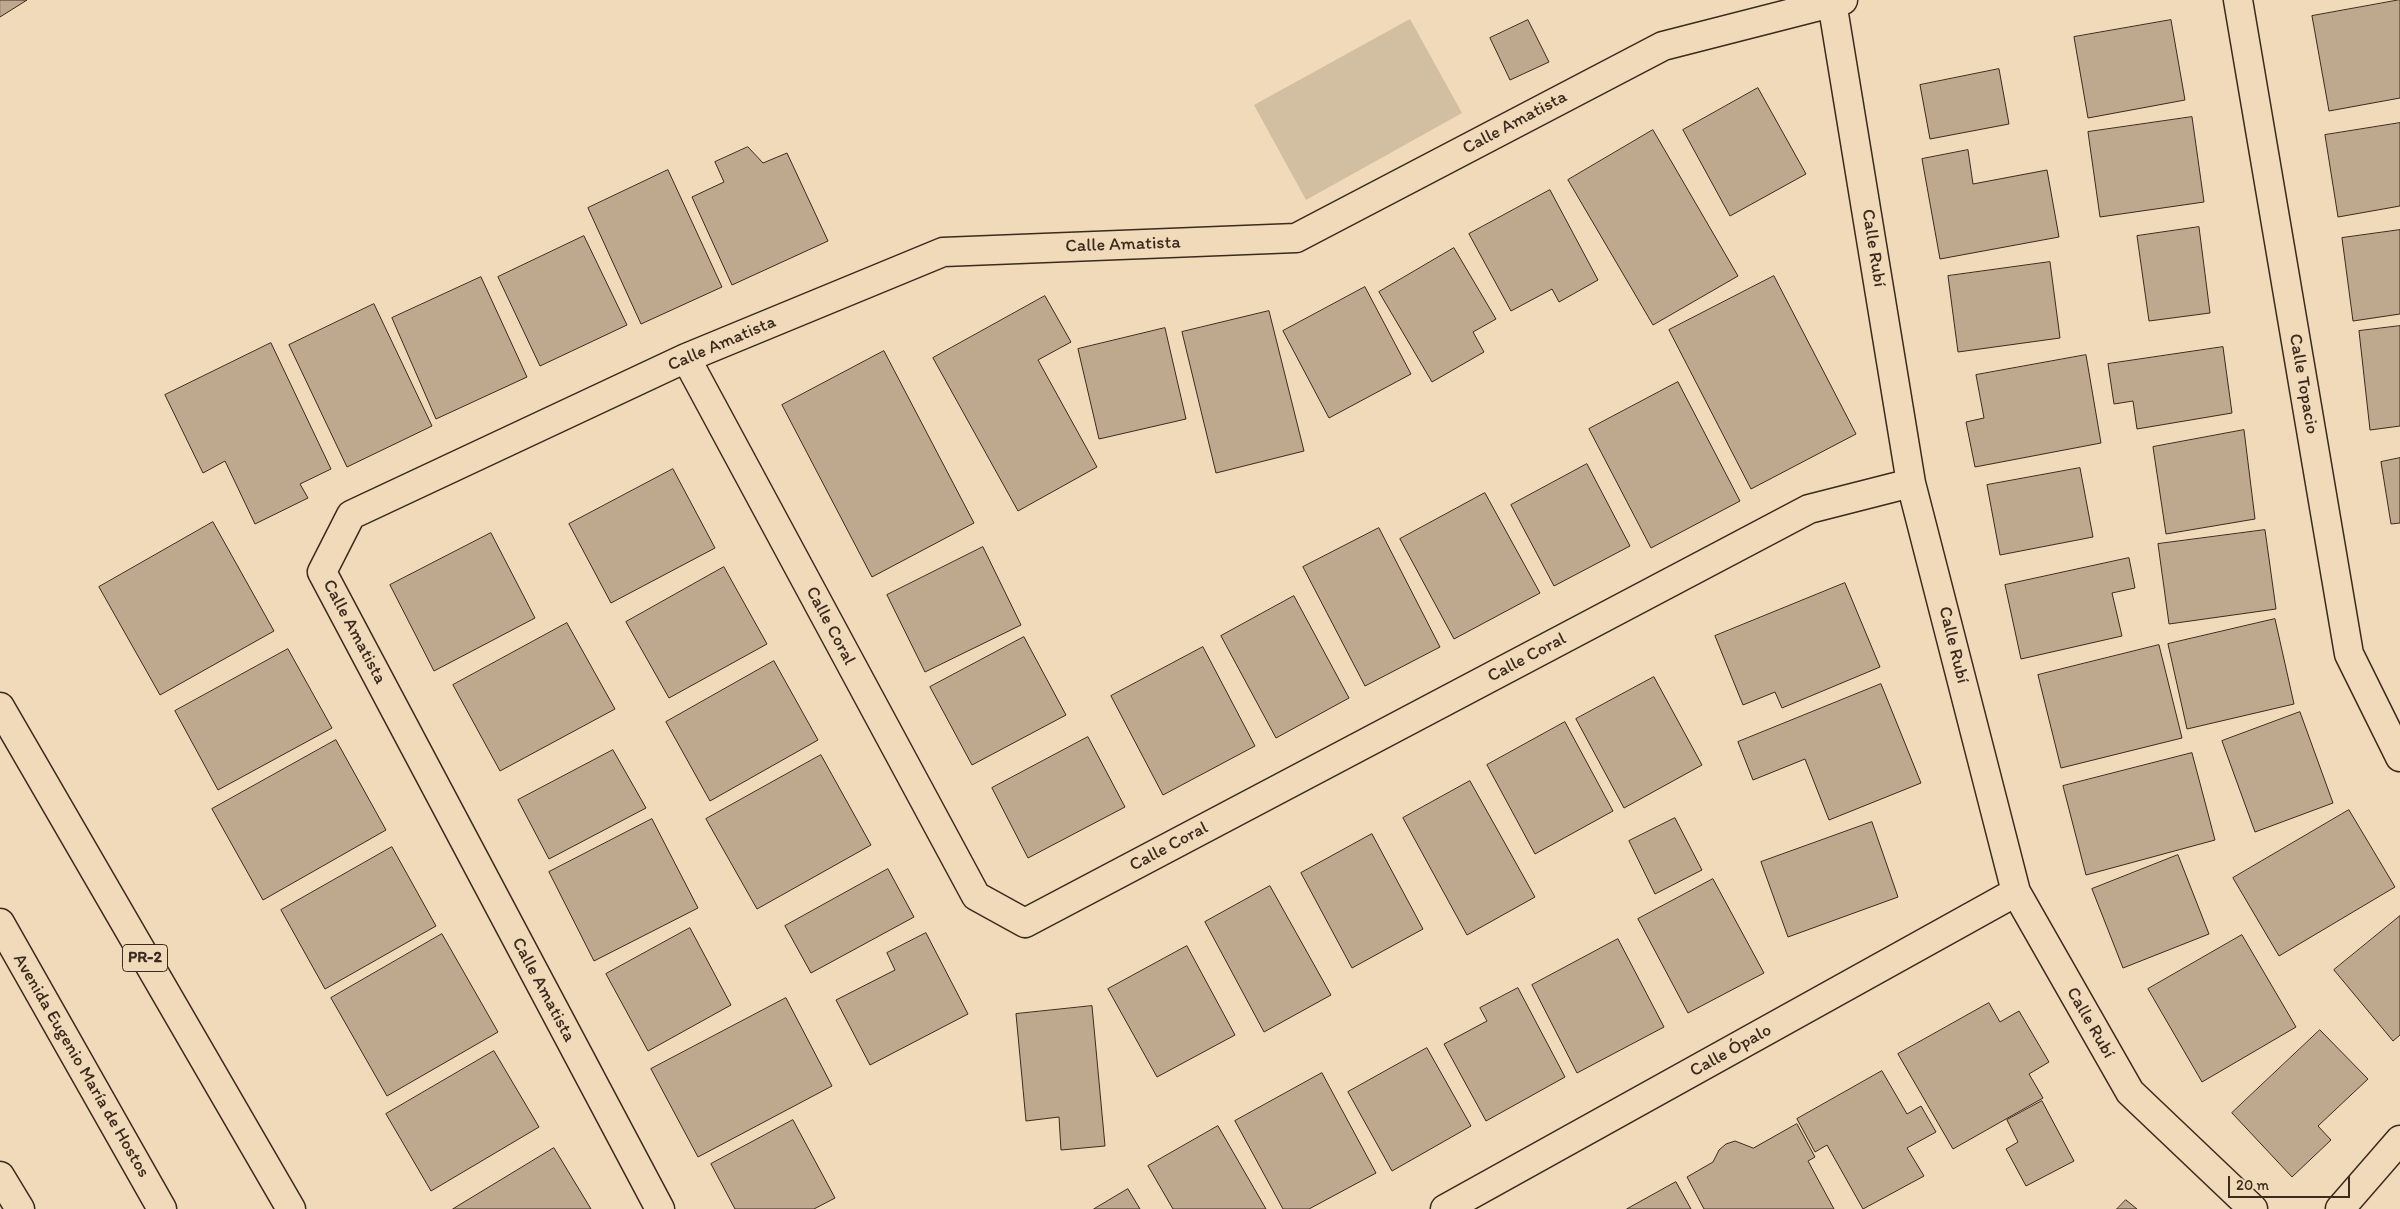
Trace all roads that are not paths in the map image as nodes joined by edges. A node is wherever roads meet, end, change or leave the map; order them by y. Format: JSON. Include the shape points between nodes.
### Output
{"nodes":[{"id":1,"x":2238,"y":0,"type":"edge"},
{"id":2,"x":1838,"y":1,"type":"edge"},
{"id":3,"x":686,"y":358,"type":"junction"},
{"id":4,"x":1911,"y":482,"type":"junction"},
{"id":5,"x":0,"y":708,"type":"edge"},
{"id":6,"x":2400,"y":757,"type":"edge"},
{"id":7,"x":2016,"y":892,"type":"junction"},
{"id":8,"x":0,"y":923,"type":"edge"},
{"id":9,"x":2400,"y":1140,"type":"edge"},
{"id":10,"x":0,"y":1176,"type":"edge"},
{"id":11,"x":20,"y":1209,"type":"edge"},
{"id":12,"x":162,"y":1209,"type":"edge"},
{"id":13,"x":291,"y":1209,"type":"edge"},
{"id":14,"x":660,"y":1209,"type":"edge"},
{"id":15,"x":1445,"y":1209,"type":"edge"},
{"id":16,"x":2253,"y":1209,"type":"edge"},
{"id":17,"x":2340,"y":1209,"type":"edge"}],
"edges":[{"from":1,"to":6,"type":"main road","name":"Calle Topacio","via":[[2349,654]]},
{"from":2,"to":3,"type":"main road","name":"Calle Amatista","via":[[1663,46],[1296,238],[943,252]]},
{"from":2,"to":4,"type":"main road","name":"Calle Rubí"},
{"from":3,"to":4,"type":"main road","name":"Calle Coral","via":[[976,896],[1025,923],[1809,509]]},
{"from":3,"to":14,"type":"main road","name":"Calle Amatista","via":[[351,515],[322,572]]},
{"from":4,"to":7,"type":"main road","name":"Calle Rubí"},
{"from":5,"to":13,"type":"main road","number":"PR-2"},
{"from":7,"to":15,"type":"main road","name":"Calle Ópalo"},
{"from":7,"to":16,"type":"main road","name":"Calle Rubí","via":[[2130,1092]]},
{"from":8,"to":12,"type":"main road","name":"Avenida Eugenio María de Hostos"},
{"from":9,"to":17,"type":"main road"},
{"from":10,"to":11,"type":"main road"}]}
